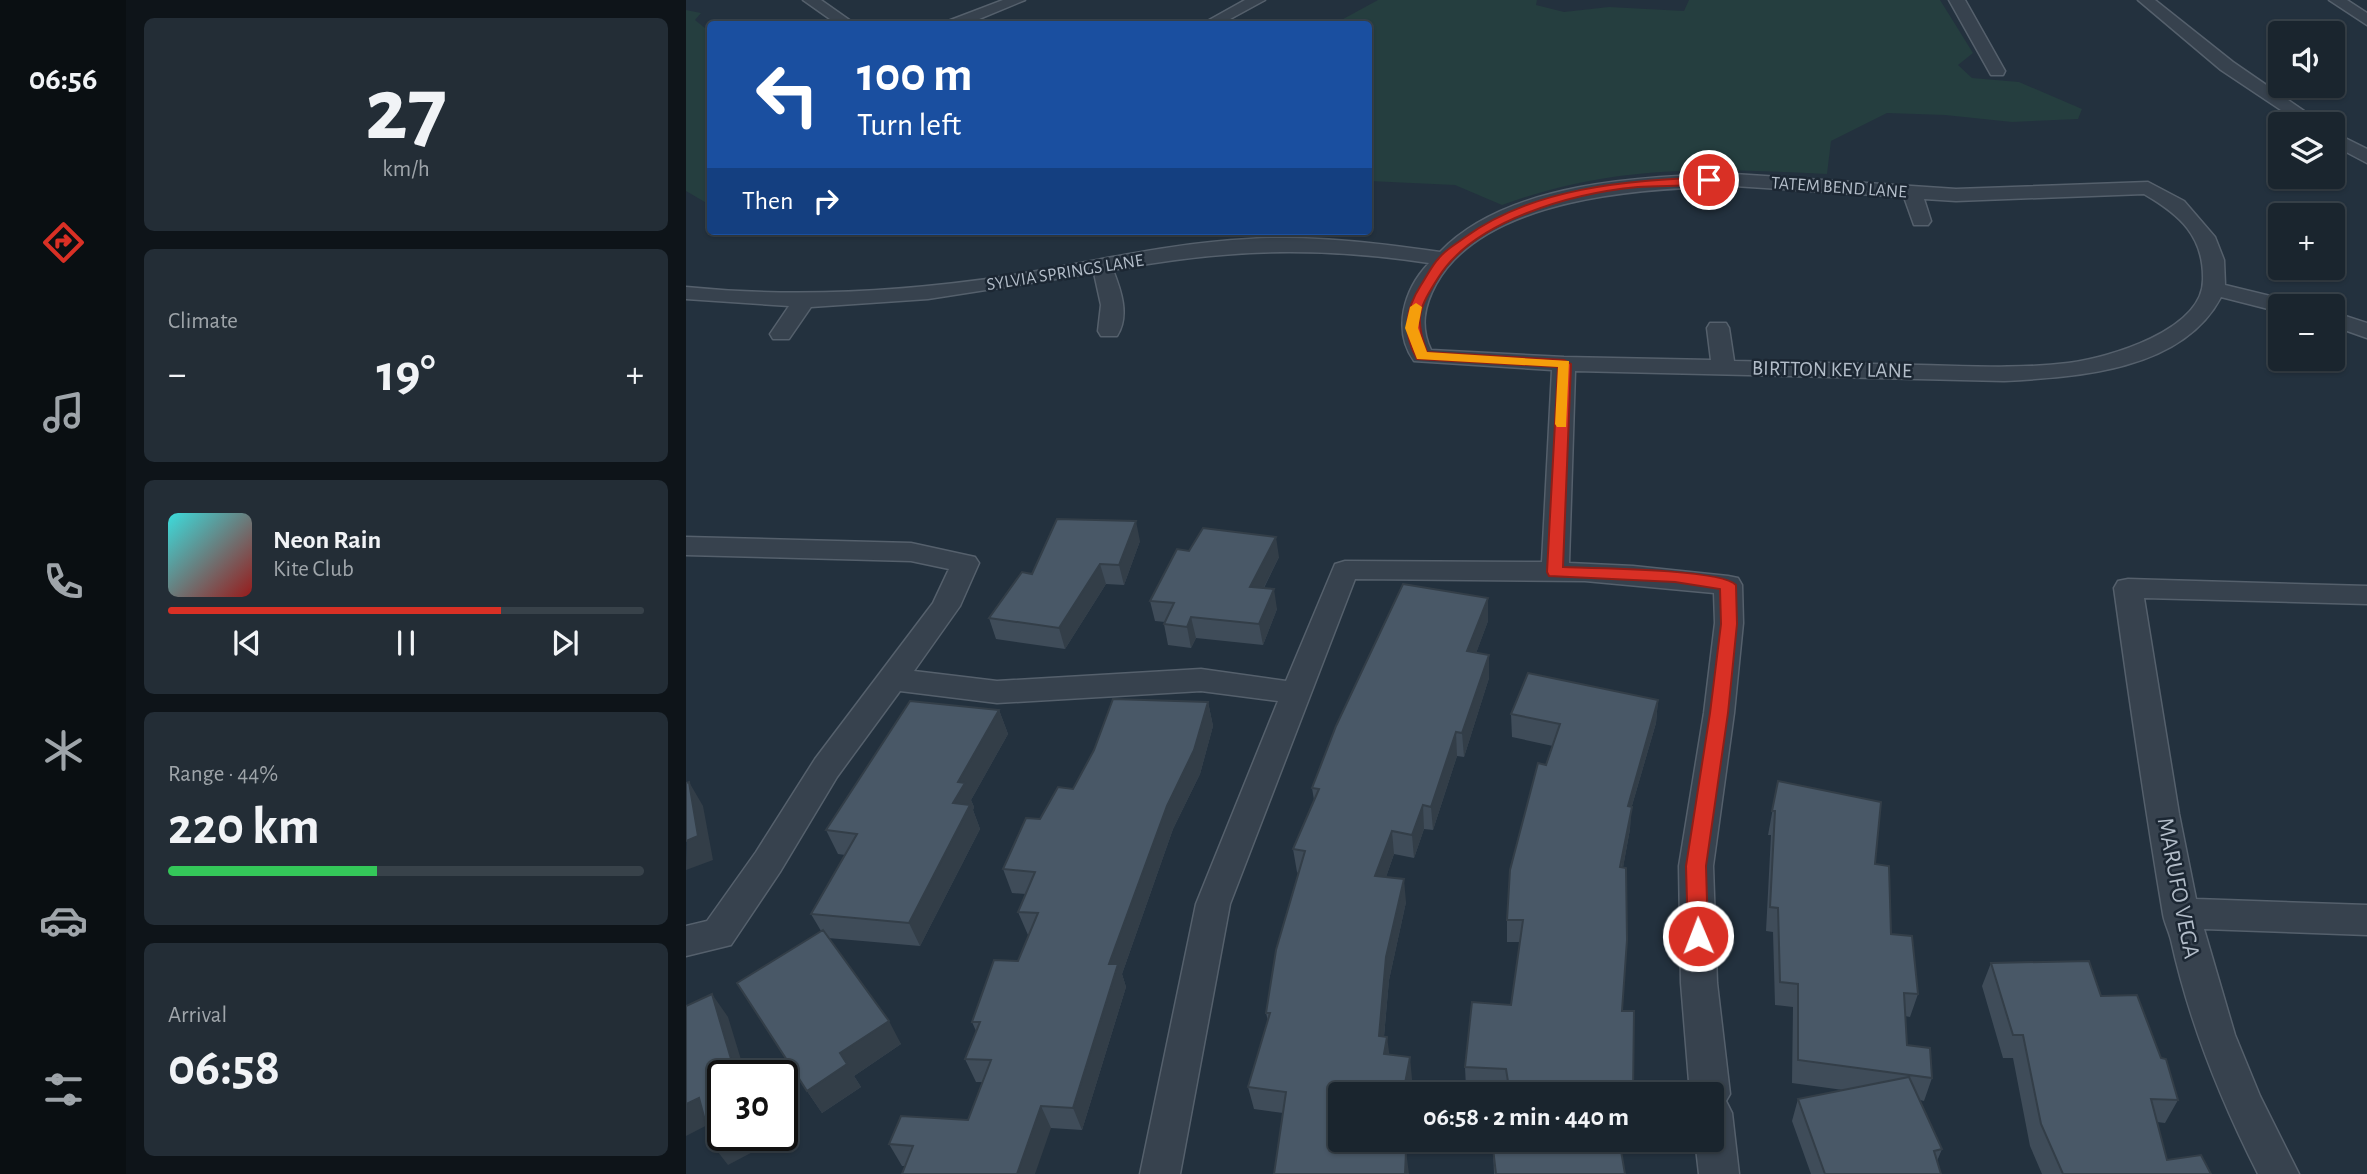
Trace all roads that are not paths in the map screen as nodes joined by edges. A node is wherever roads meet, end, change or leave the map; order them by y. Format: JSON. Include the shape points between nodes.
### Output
{"nodes":[{"id":1,"x":811,"y":0,"type":"edge"},
{"id":2,"x":1017,"y":0,"type":"edge"},
{"id":3,"x":1257,"y":0,"type":"edge"},
{"id":4,"x":1957,"y":0,"type":"edge"},
{"id":5,"x":2146,"y":0,"type":"edge"},
{"id":6,"x":2337,"y":0,"type":"edge"},
{"id":7,"x":2367,"y":20,"type":"edge"},
{"id":8,"x":842,"y":21,"type":"edge"},
{"id":9,"x":962,"y":21,"type":"edge"},
{"id":10,"x":1216,"y":21,"type":"edge"},
{"id":11,"x":1997,"y":71,"type":"dead end"},
{"id":12,"x":2296,"y":112,"type":"edge"},
{"id":13,"x":2345,"y":143,"type":"edge"},
{"id":14,"x":2362,"y":151,"type":"edge"},
{"id":15,"x":1913,"y":193,"type":"junction"},
{"id":16,"x":1921,"y":221,"type":"dead end"},
{"id":17,"x":1443,"y":259,"type":"junction"},
{"id":18,"x":1101,"y":265,"type":"junction"},
{"id":19,"x":2214,"y":289,"type":"junction"},
{"id":20,"x":686,"y":293,"type":"edge"},
{"id":21,"x":805,"y":300,"type":"junction"},
{"id":22,"x":2268,"y":302,"type":"edge"},
{"id":23,"x":2345,"y":323,"type":"edge"},
{"id":24,"x":1718,"y":328,"type":"dead end"},
{"id":25,"x":1109,"y":331,"type":"dead end"},
{"id":26,"x":2367,"y":331,"type":"edge"},
{"id":27,"x":781,"y":334,"type":"dead end"},
{"id":28,"x":1422,"y":356,"type":"joint"},
{"id":29,"x":1564,"y":364,"type":"junction"},
{"id":30,"x":1723,"y":366,"type":"junction"},
{"id":31,"x":686,"y":546,"type":"edge"},
{"id":32,"x":1555,"y":572,"type":"junction"},
{"id":33,"x":2367,"y":596,"type":"edge"},
{"id":34,"x":891,"y":679,"type":"junction"},
{"id":35,"x":1296,"y":693,"type":"junction"},
{"id":36,"x":2180,"y":914,"type":"junction"},
{"id":37,"x":2367,"y":920,"type":"edge"},
{"id":38,"x":702,"y":938,"type":"edge"},
{"id":39,"x":1709,"y":1082,"type":"edge"},
{"id":40,"x":1716,"y":1152,"type":"edge"},
{"id":41,"x":1160,"y":1174,"type":"edge"},
{"id":42,"x":1719,"y":1174,"type":"edge"},
{"id":43,"x":2279,"y":1174,"type":"edge"}],
"edges":[{"from":1,"to":8,"type":"street"},
{"from":2,"to":9,"type":"street"},
{"from":3,"to":10,"type":"street"},
{"from":4,"to":11,"type":"street"},
{"from":5,"to":12,"type":"street","via":[[2227,66]]},
{"from":6,"to":7,"type":"street"},
{"from":13,"to":14,"type":"street"},
{"from":15,"to":16,"type":"street"},
{"from":15,"to":17,"type":"street","name":"TATEM BEND LANE","via":[[1734,180],[1636,184],[1589,191],[1514,214]]},
{"from":15,"to":19,"type":"street","name":"TATEM BEND LANE","via":[[2015,195],[2148,188],[2177,205],[2208,241],[2214,260]]},
{"from":17,"to":18,"type":"street","name":"SYLVIA SPRINGS LANE","via":[[1357,246],[1288,244],[1185,252]]},
{"from":17,"to":28,"type":"street","name":"TATEM BEND LANE","via":[[1417,300],[1412,328]]},
{"from":18,"to":21,"type":"street","name":"SYLVIA SPRINGS LANE","via":[[956,289]]},
{"from":18,"to":25,"type":"street","via":[[1113,298]]},
{"from":19,"to":22,"type":"street"},
{"from":19,"to":30,"type":"street","name":"BIRTTON KEY LANE","via":[[2205,306],[2168,340],[2111,362],[2068,370],[2004,373]]},
{"from":20,"to":21,"type":"street","name":"SYLVIA SPRINGS LANE"},
{"from":21,"to":27,"type":"street"},
{"from":23,"to":26,"type":"street"},
{"from":24,"to":30,"type":"street"},
{"from":28,"to":29,"type":"street","name":"BIRTTON KEY LANE"},
{"from":29,"to":30,"type":"street","name":"BIRTTON KEY LANE"},
{"from":29,"to":32,"type":"street"},
{"from":31,"to":34,"type":"street","via":[[911,552],[965,564],[946,606]]},
{"from":32,"to":35,"type":"street","via":[[1345,570]]},
{"from":32,"to":39,"type":"street","via":[[1675,577],[1728,585],[1729,624],[1719,713],[1696,866],[1699,983]]},
{"from":33,"to":36,"type":"street","name":"MARUFO VEGA","via":[[2128,588]]},
{"from":34,"to":35,"type":"street","via":[[997,692],[1201,680]]},
{"from":34,"to":38,"type":"street","via":[[826,768],[768,862]]},
{"from":35,"to":41,"type":"street","via":[[1213,904]]},
{"from":36,"to":37,"type":"street"},
{"from":36,"to":43,"type":"street","name":"MARUFO VEGA","via":[[2206,1010],[2259,1140]]},
{"from":40,"to":42,"type":"street"}]}
